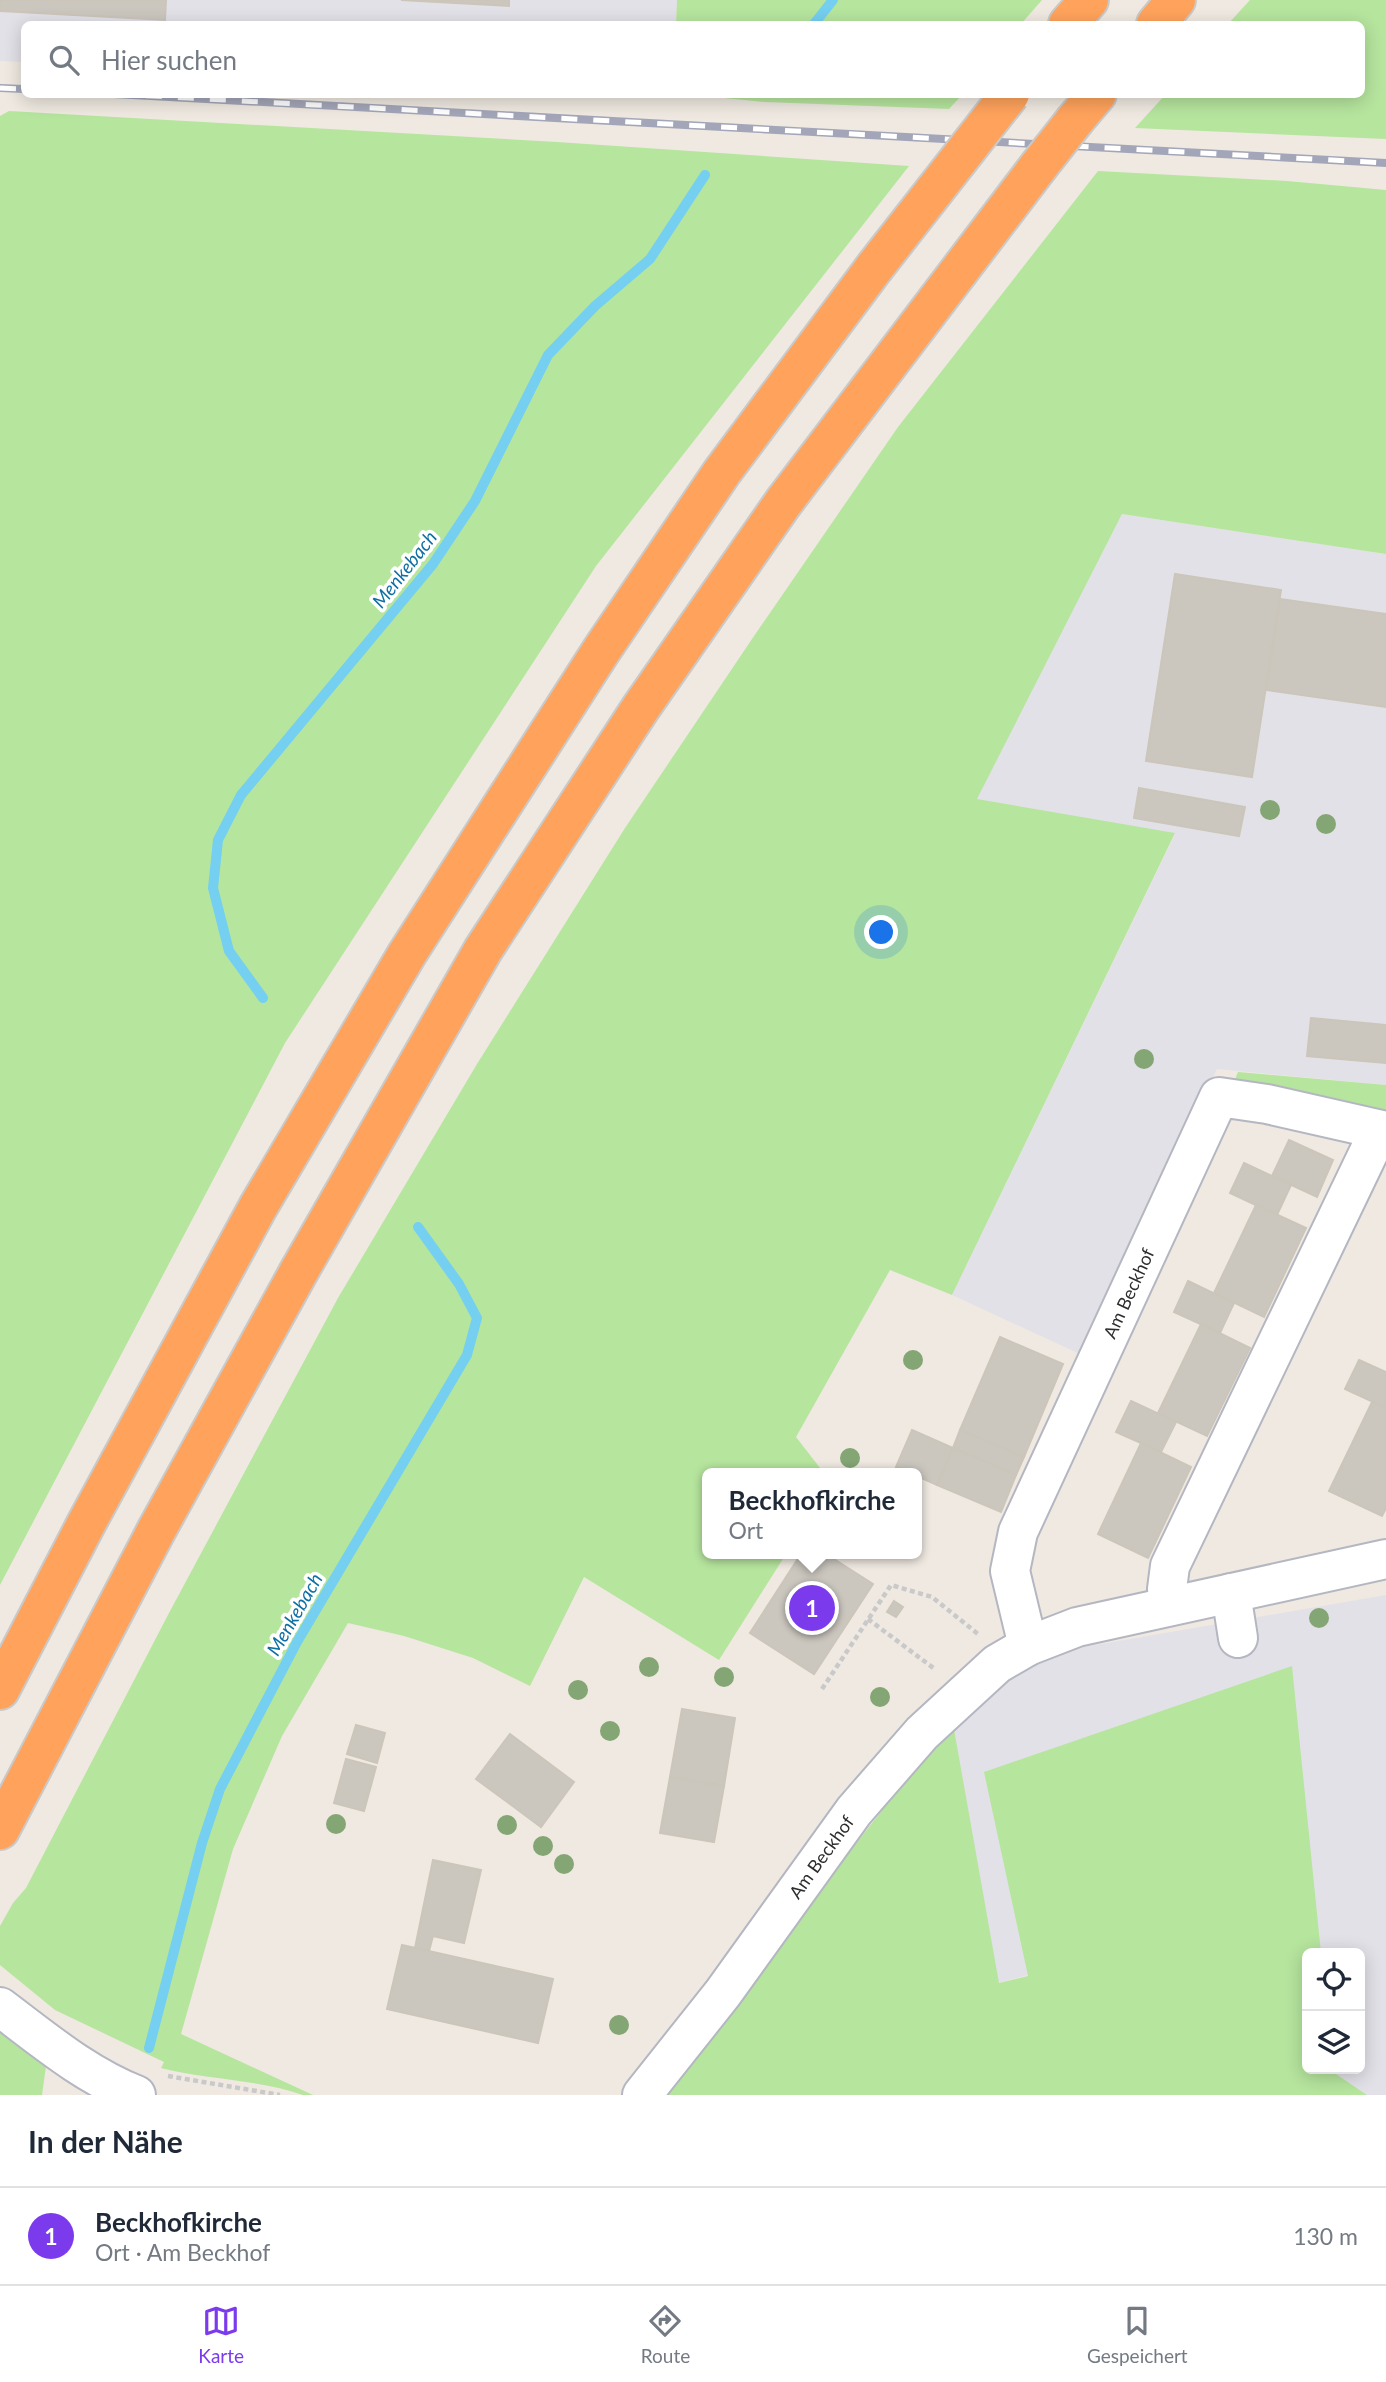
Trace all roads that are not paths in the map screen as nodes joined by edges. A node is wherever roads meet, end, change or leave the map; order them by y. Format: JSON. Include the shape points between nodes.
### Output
{"nodes":[{"id":1,"x":1089,"y":0,"type":"edge"},
{"id":2,"x":1176,"y":0,"type":"edge"},
{"id":3,"x":1071,"y":21,"type":"edge"},
{"id":4,"x":1158,"y":21,"type":"edge"},
{"id":5,"x":1007,"y":98,"type":"edge"},
{"id":6,"x":1086,"y":107,"type":"edge"},
{"id":7,"x":1382,"y":1131,"type":"edge"},
{"id":8,"x":1386,"y":1559,"type":"edge"},
{"id":9,"x":1231,"y":1593,"type":"junction"},
{"id":10,"x":1170,"y":1606,"type":"junction"},
{"id":11,"x":1238,"y":1638,"type":"dead end"},
{"id":12,"x":1012,"y":1655,"type":"junction"},
{"id":13,"x":0,"y":1690,"type":"edge"},
{"id":14,"x":0,"y":1830,"type":"edge"},
{"id":15,"x":0,"y":2007,"type":"edge"},
{"id":16,"x":149,"y":2085,"type":"edge"},
{"id":17,"x":642,"y":2095,"type":"edge"}],
"edges":[{"from":1,"to":3,"type":"highway"},
{"from":2,"to":4,"type":"highway"},
{"from":5,"to":13,"type":"highway","bridge":true,"via":[[722,472],[407,954],[258,1207]]},
{"from":6,"to":14,"type":"highway","bridge":true,"via":[[783,503],[640,709],[483,950],[278,1308]]},
{"from":7,"to":10,"type":"street","name":"Am Beckhof","via":[[1170,1566]]},
{"from":7,"to":12,"type":"street","name":"Am Beckhof","via":[[1219,1097],[1018,1532],[1010,1571]]},
{"from":8,"to":9,"type":"street","name":"Am Beckhof"},
{"from":9,"to":10,"type":"street","name":"Am Beckhof"},
{"from":9,"to":11,"type":"street"},
{"from":10,"to":12,"type":"street","name":"Am Beckhof","via":[[1077,1627]]},
{"from":12,"to":17,"type":"street","name":"Am Beckhof","via":[[965,1691],[853,1811],[723,1993]]},
{"from":15,"to":16,"type":"street","via":[[110,2085]]}]}
